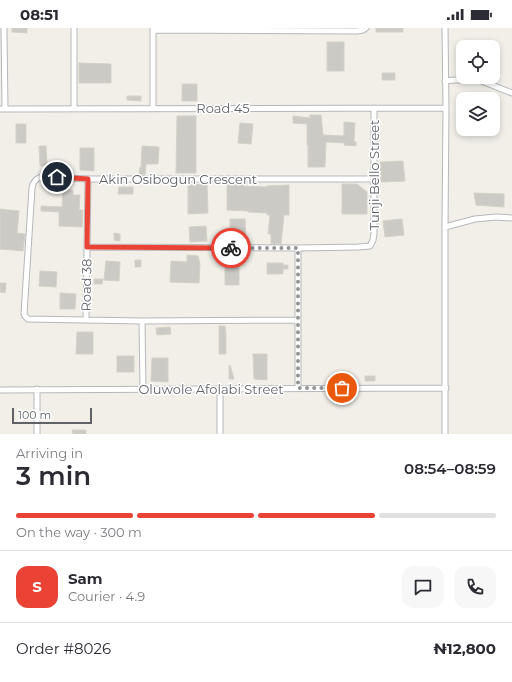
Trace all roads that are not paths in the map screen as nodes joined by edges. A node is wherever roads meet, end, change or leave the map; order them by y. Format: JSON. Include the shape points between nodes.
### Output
{"nodes":[{"id":1,"x":4,"y":28,"type":"edge"},
{"id":2,"x":74,"y":28,"type":"edge"},
{"id":3,"x":366,"y":28,"type":"edge"},
{"id":4,"x":445,"y":28,"type":"edge"},
{"id":5,"x":153,"y":29,"type":"edge"},
{"id":6,"x":446,"y":81,"type":"junction"},
{"id":7,"x":512,"y":93,"type":"edge"},
{"id":8,"x":74,"y":108,"type":"junction"},
{"id":9,"x":153,"y":108,"type":"junction"},
{"id":10,"x":374,"y":108,"type":"junction"},
{"id":11,"x":446,"y":108,"type":"junction"},
{"id":12,"x":2,"y":109,"type":"edge"},
{"id":13,"x":88,"y":179,"type":"junction"},
{"id":14,"x":373,"y":179,"type":"junction"},
{"id":15,"x":512,"y":218,"type":"edge"},
{"id":16,"x":444,"y":227,"type":"junction"},
{"id":17,"x":87,"y":247,"type":"junction"},
{"id":18,"x":298,"y":248,"type":"junction"},
{"id":19,"x":86,"y":320,"type":"junction"},
{"id":20,"x":298,"y":320,"type":"junction"},
{"id":21,"x":142,"y":321,"type":"junction"},
{"id":22,"x":298,"y":388,"type":"junction"},
{"id":23,"x":446,"y":388,"type":"junction"},
{"id":24,"x":37,"y":389,"type":"junction"},
{"id":25,"x":143,"y":389,"type":"junction"},
{"id":26,"x":220,"y":389,"type":"junction"},
{"id":27,"x":0,"y":390,"type":"edge"},
{"id":28,"x":37,"y":434,"type":"edge"},
{"id":29,"x":220,"y":434,"type":"edge"},
{"id":30,"x":445,"y":434,"type":"edge"}],
"edges":[{"from":1,"to":12,"type":"street"},
{"from":2,"to":8,"type":"street"},
{"from":3,"to":5,"type":"street","via":[[357,32]]},
{"from":4,"to":6,"type":"street"},
{"from":5,"to":9,"type":"street"},
{"from":6,"to":7,"type":"street","via":[[479,80]]},
{"from":6,"to":11,"type":"street"},
{"from":8,"to":9,"type":"street","name":"Road 45"},
{"from":8,"to":12,"type":"street","name":"Road 45"},
{"from":9,"to":10,"type":"street","name":"Road 45"},
{"from":10,"to":11,"type":"street","name":"Road 45"},
{"from":10,"to":14,"type":"street","name":"Tunji Bello Street"},
{"from":11,"to":16,"type":"street"},
{"from":13,"to":14,"type":"street","name":"Akin Osibogun Crescent"},
{"from":13,"to":17,"type":"street","name":"Road 38"},
{"from":13,"to":19,"type":"street","name":"Akin Osibogun Crescent","via":[[41,177],[33,183],[24,314],[30,320]]},
{"from":14,"to":18,"type":"street","name":"Tunji Bello Street","via":[[374,234],[371,244],[359,247]]},
{"from":15,"to":16,"type":"street","via":[[474,219]]},
{"from":16,"to":23,"type":"street"},
{"from":17,"to":18,"type":"street","name":"Tunji Bello Street"},
{"from":17,"to":19,"type":"street","name":"Road 38"},
{"from":18,"to":20,"type":"street"},
{"from":19,"to":21,"type":"street","name":"Akin Osibogun Crescent"},
{"from":20,"to":21,"type":"street","name":"Akin Osibogun Crescent"},
{"from":20,"to":22,"type":"street"},
{"from":21,"to":25,"type":"street"},
{"from":22,"to":23,"type":"street","name":"Oluwole Afolabi Street"},
{"from":22,"to":26,"type":"street","name":"Oluwole Afolabi Street"},
{"from":23,"to":30,"type":"street"},
{"from":24,"to":25,"type":"street","name":"Oluwole Afolabi Street"},
{"from":24,"to":27,"type":"street","name":"Oluwole Afolabi Street"},
{"from":24,"to":28,"type":"street"},
{"from":25,"to":26,"type":"street","name":"Oluwole Afolabi Street"},
{"from":26,"to":29,"type":"street"}]}
